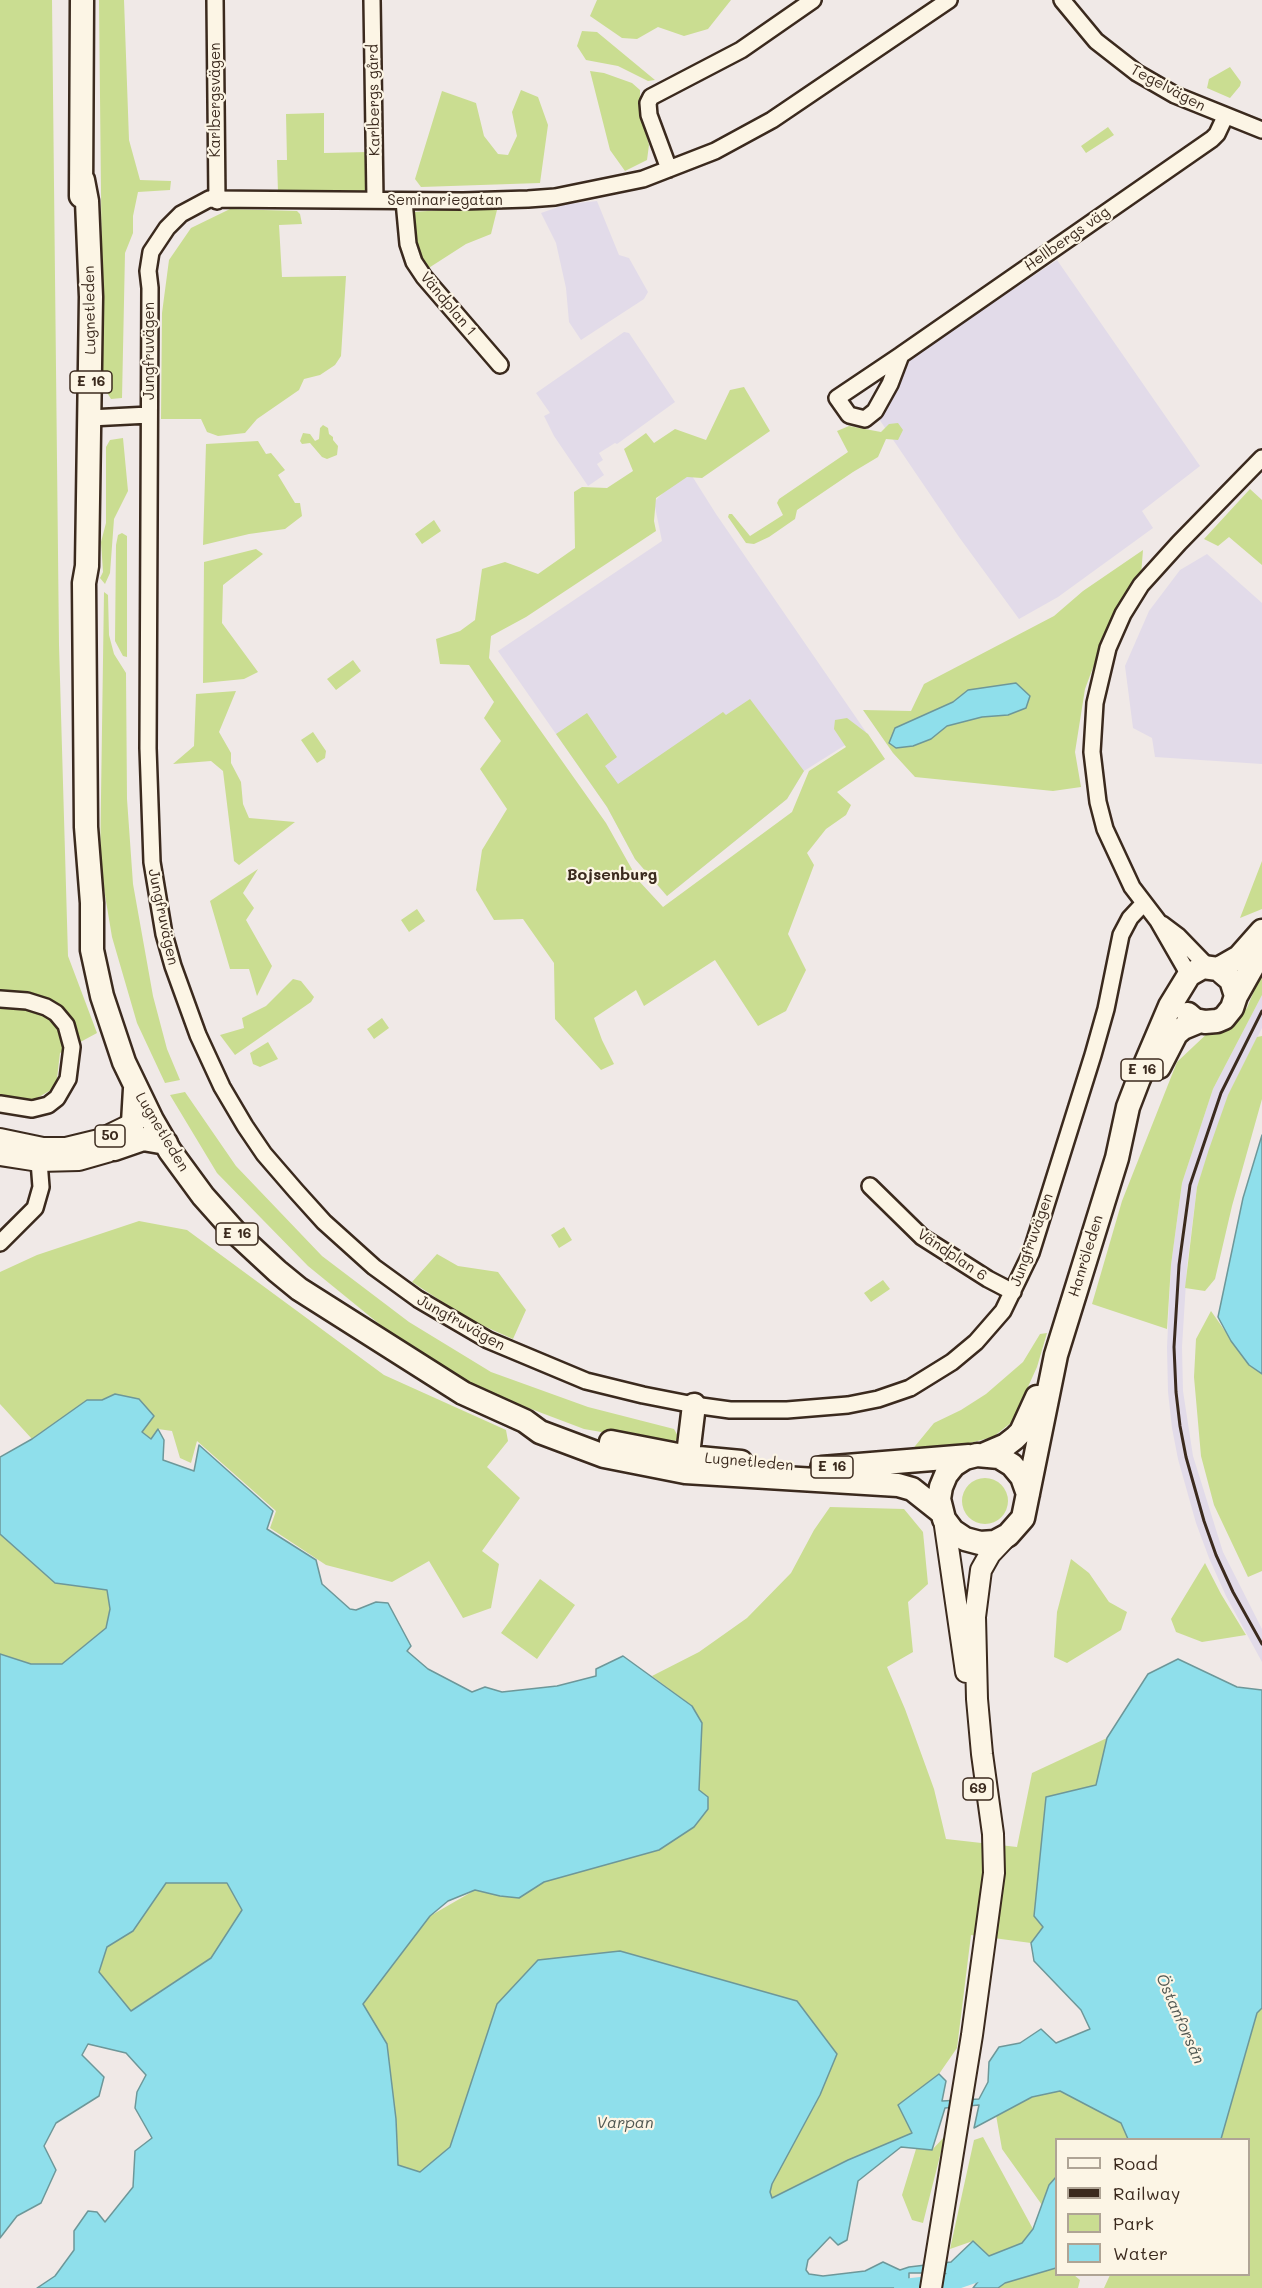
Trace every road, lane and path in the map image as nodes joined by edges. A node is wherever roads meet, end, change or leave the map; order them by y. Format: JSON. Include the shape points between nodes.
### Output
{"nodes":[{"id":1,"x":82,"y":0,"type":"edge"},
{"id":2,"x":215,"y":0,"type":"edge"},
{"id":3,"x":372,"y":0,"type":"edge"},
{"id":4,"x":813,"y":0,"type":"edge"},
{"id":5,"x":949,"y":0,"type":"edge"},
{"id":6,"x":1062,"y":0,"type":"edge"},
{"id":7,"x":1225,"y":117,"type":"junction"},
{"id":8,"x":1262,"y":130,"type":"edge"},
{"id":9,"x":669,"y":169,"type":"junction"},
{"id":10,"x":375,"y":200,"type":"junction"},
{"id":11,"x":217,"y":201,"type":"junction"},
{"id":12,"x":404,"y":201,"type":"junction"},
{"id":13,"x":901,"y":355,"type":"junction"},
{"id":14,"x":500,"y":365,"type":"dead end"},
{"id":15,"x":149,"y":415,"type":"junction"},
{"id":16,"x":83,"y":418,"type":"junction"},
{"id":17,"x":1262,"y":458,"type":"edge"},
{"id":18,"x":92,"y":903,"type":"junction"},
{"id":19,"x":1144,"y":903,"type":"junction"},
{"id":20,"x":1158,"y":921,"type":"junction"},
{"id":21,"x":1262,"y":931,"type":"edge"},
{"id":22,"x":1262,"y":950,"type":"edge"},
{"id":23,"x":1199,"y":974,"type":"junction"},
{"id":24,"x":1236,"y":996,"type":"junction"},
{"id":25,"x":0,"y":999,"type":"edge"},
{"id":26,"x":1200,"y":1022,"type":"junction"},
{"id":27,"x":0,"y":1104,"type":"edge"},
{"id":28,"x":150,"y":1119,"type":"junction"},
{"id":29,"x":0,"y":1138,"type":"edge"},
{"id":30,"x":166,"y":1143,"type":"junction"},
{"id":31,"x":114,"y":1149,"type":"junction"},
{"id":32,"x":39,"y":1154,"type":"junction"},
{"id":33,"x":0,"y":1155,"type":"edge"},
{"id":34,"x":1117,"y":1158,"type":"junction"},
{"id":35,"x":870,"y":1186,"type":"dead end"},
{"id":36,"x":0,"y":1243,"type":"edge"},
{"id":37,"x":1013,"y":1292,"type":"junction"},
{"id":38,"x":329,"y":1306,"type":"junction"},
{"id":39,"x":1056,"y":1355,"type":"junction"},
{"id":40,"x":694,"y":1405,"type":"junction"},
{"id":41,"x":981,"y":1454,"type":"junction"},
{"id":42,"x":686,"y":1465,"type":"junction"},
{"id":43,"x":1028,"y":1494,"type":"junction"},
{"id":44,"x":943,"y":1515,"type":"junction"},
{"id":45,"x":1008,"y":1535,"type":"junction"},
{"id":46,"x":990,"y":1901,"type":"junction"},
{"id":47,"x":931,"y":2288,"type":"edge"}],
"edges":[{"from":1,"to":16,"type":"highway","name":"Lugnetleden","number":"E 16","via":[[83,180],[77,303]]},
{"from":2,"to":11,"type":"street","name":"Karlbergsvägen"},
{"from":3,"to":10,"type":"street","name":"Karlbergs gård"},
{"from":4,"to":9,"type":"street","via":[[741,50],[651,97],[649,115]]},
{"from":5,"to":9,"type":"street","name":"Seminariegatan","via":[[777,117],[715,151]]},
{"from":6,"to":7,"type":"street","name":"Tegelvägen","via":[[1096,41],[1116,58],[1152,83]]},
{"from":7,"to":8,"type":"street","name":"Tegelvägen"},
{"from":7,"to":13,"type":"street","name":"Hellbergs väg","via":[[1212,139]]},
{"from":9,"to":12,"type":"street","name":"Seminariegatan","via":[[643,179],[555,197]]},
{"from":10,"to":11,"type":"street","name":"Seminariegatan"},
{"from":10,"to":12,"type":"street","name":"Seminariegatan"},
{"from":11,"to":15,"type":"street","name":"Jungfruvägen","via":[[200,209],[169,238],[150,288]]},
{"from":12,"to":14,"type":"street","name":"Vändplan 1","via":[[408,244],[414,262]]},
{"from":13,"to":13,"type":"street","name":"Hellbergs väg","via":[[875,411],[865,418],[849,415],[837,398]]},
{"from":15,"to":16,"type":"street","name":"Jungfruvägen"},
{"from":15,"to":40,"type":"street","name":"Jungfruvägen","via":[[148,748],[152,862],[173,966],[222,1087],[264,1154],[296,1191],[352,1248],[418,1299],[488,1340],[532,1360],[594,1383]]},
{"from":16,"to":18,"type":"highway","name":"Lugnetleden","number":"E 16","via":[[81,568],[86,827]]},
{"from":17,"to":19,"type":"street","via":[[1141,585],[1123,614],[1100,676],[1092,722],[1097,796],[1115,852]]},
{"from":18,"to":28,"type":"highway","name":"Lugnetleden","number":"E 16","via":[[122,1016],[144,1070]]},
{"from":18,"to":28,"type":"highway","name":"Lugnetleden","number":"E 16","via":[[96,974],[108,1018]]},
{"from":19,"to":20,"type":"street"},
{"from":19,"to":37,"type":"street","name":"Jungfruvägen","via":[[1120,935],[1093,1055],[1031,1252]]},
{"from":20,"to":23,"type":"street"},
{"from":20,"to":23,"type":"street","via":[[1178,936]]},
{"from":21,"to":23,"type":"highway","name":"Hanröleden","number":"E 16","via":[[1239,957]]},
{"from":22,"to":24,"type":"highway","name":"Hanröleden","number":"E 16"},
{"from":23,"to":24,"type":"highway","via":[[1231,980]]},
{"from":23,"to":26,"type":"highway","via":[[1180,1000],[1191,1017]]},
{"from":23,"to":34,"type":"highway","name":"Hanröleden","number":"E 16","via":[[1170,1006],[1128,1107]]},
{"from":24,"to":26,"type":"highway","name":"Hanröleden","number":"E 16","via":[[1224,1018]]},
{"from":25,"to":27,"type":"street","via":[[27,1001],[56,1012],[66,1026],[72,1047],[68,1079],[57,1098],[32,1109]]},
{"from":26,"to":34,"type":"highway","name":"Hanröleden","number":"E 16","via":[[1173,1038]]},
{"from":28,"to":30,"type":"highway","name":"Lugnetleden","number":"E 16"},
{"from":28,"to":31,"type":"main road","number":"50","via":[[134,1137]]},
{"from":28,"to":32,"type":"main road","number":"50","via":[[87,1144]]},
{"from":28,"to":38,"type":"highway","name":"Lugnetleden","number":"E 16","via":[[197,1163],[252,1230]]},
{"from":29,"to":32,"type":"main road","number":"50"},
{"from":30,"to":31,"type":"highway","number":"50","via":[[143,1139]]},
{"from":30,"to":38,"type":"highway","name":"Lugnetleden","number":"E 16","via":[[203,1196],[236,1233],[277,1271]]},
{"from":31,"to":32,"type":"main road","number":"50","via":[[79,1160]]},
{"from":32,"to":33,"type":"main road","number":"50"},
{"from":32,"to":36,"type":"street","via":[[41,1187],[35,1208]]},
{"from":34,"to":39,"type":"highway","name":"Hanröleden","number":"E 16"},
{"from":35,"to":37,"type":"street","name":"Vändplan 6","via":[[922,1237]]},
{"from":37,"to":40,"type":"street","name":"Jungfruvägen","via":[[993,1324],[952,1362],[931,1377],[893,1394],[823,1408],[730,1410]]},
{"from":38,"to":42,"type":"highway","name":"Lugnetleden","number":"E 16","via":[[463,1393],[525,1421],[540,1432],[603,1456]]},
{"from":39,"to":41,"type":"highway","name":"Hanröleden","number":"E 16","via":[[1021,1432],[1006,1445]]},
{"from":39,"to":43,"type":"highway","name":"Hanröleden","number":"E 16"},
{"from":40,"to":42,"type":"highway"},
{"from":41,"to":42,"type":"highway","name":"Lugnetleden","number":"E 16","via":[[818,1468]]},
{"from":41,"to":43,"type":"highway","via":[[999,1457],[1012,1465]]},
{"from":41,"to":44,"type":"highway","number":"E 16","via":[[965,1458],[946,1475],[939,1499]]},
{"from":42,"to":44,"type":"highway","name":"Lugnetleden","number":"E 16","via":[[898,1485],[912,1489]]},
{"from":43,"to":45,"type":"highway","number":"E 16","via":[[1023,1518]]},
{"from":44,"to":45,"type":"highway","via":[[953,1531],[965,1539],[994,1542]]},
{"from":44,"to":46,"type":"main road","number":"69","via":[[967,1676]]},
{"from":45,"to":46,"type":"main road","number":"69","via":[[981,1570],[975,1617],[977,1699],[994,1852]]},
{"from":46,"to":47,"type":"main road","number":"69","via":[[966,2079]]}]}
